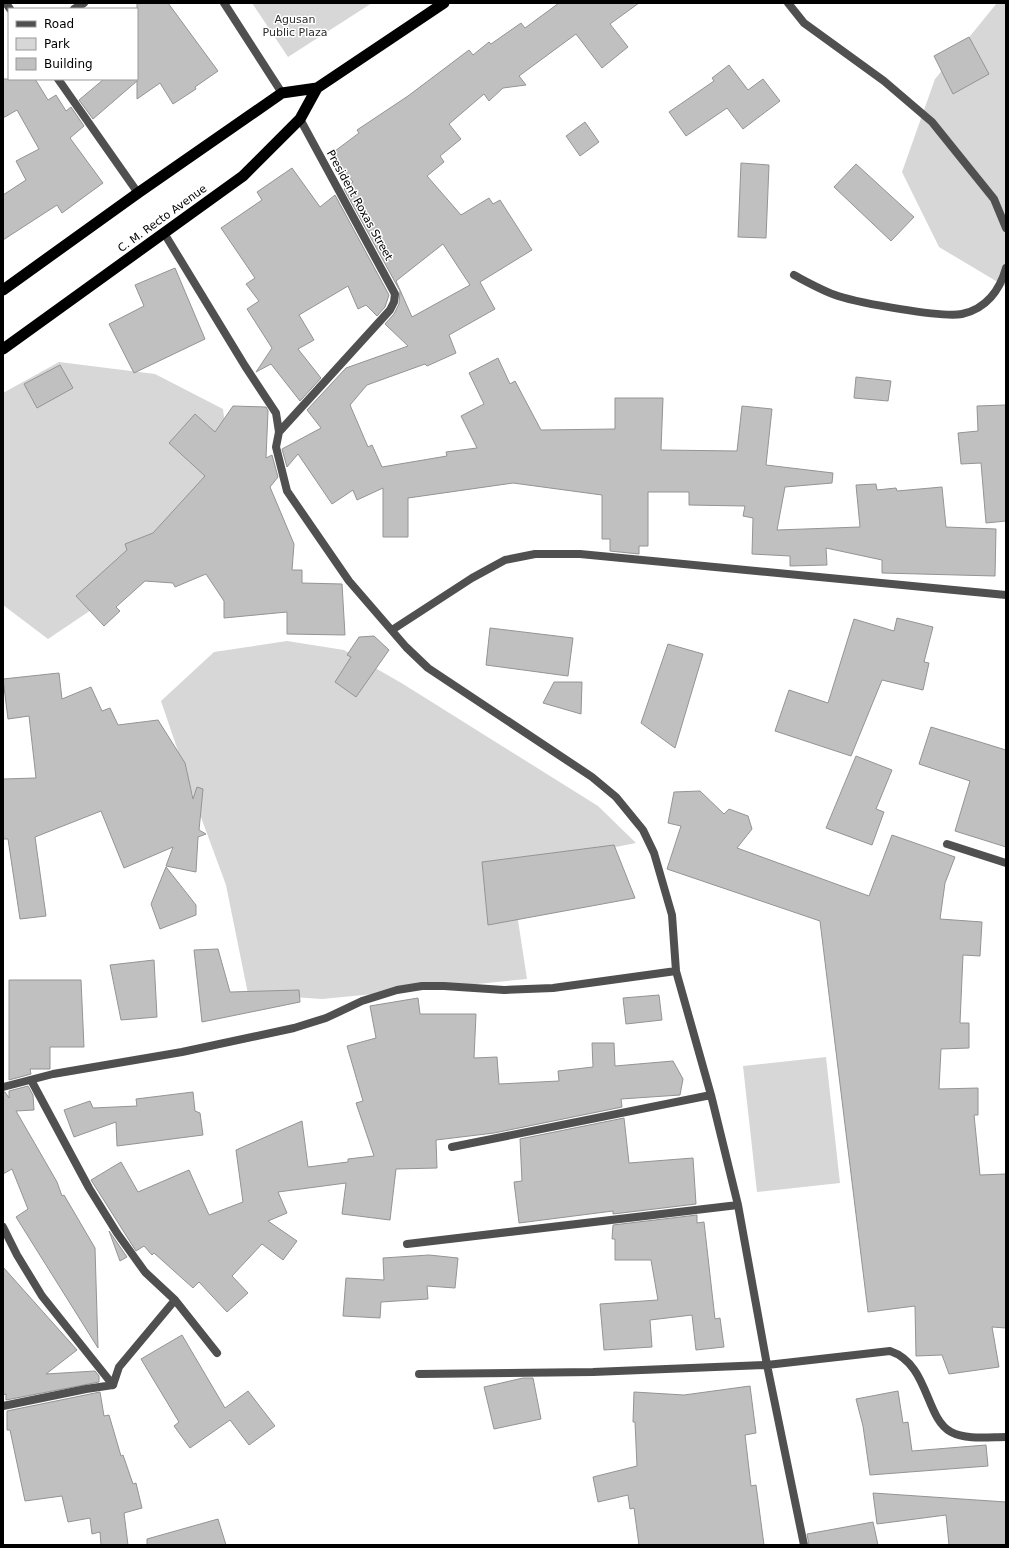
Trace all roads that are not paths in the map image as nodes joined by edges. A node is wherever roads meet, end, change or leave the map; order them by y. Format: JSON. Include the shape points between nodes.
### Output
{"nodes":[{"id":1,"x":224,"y":3,"type":"edge"},
{"id":2,"x":444,"y":3,"type":"edge"},
{"id":3,"x":788,"y":3,"type":"edge"},
{"id":4,"x":59,"y":80,"type":"edge"},
{"id":5,"x":317,"y":88,"type":"junction"},
{"id":6,"x":282,"y":93,"type":"junction"},
{"id":7,"x":300,"y":119,"type":"junction"},
{"id":8,"x":138,"y":193,"type":"junction"},
{"id":9,"x":1006,"y":228,"type":"edge"},
{"id":10,"x":164,"y":233,"type":"junction"},
{"id":11,"x":1006,"y":268,"type":"edge"},
{"id":12,"x":794,"y":275,"type":"dead end"},
{"id":13,"x":3,"y":290,"type":"edge"},
{"id":14,"x":3,"y":349,"type":"edge"},
{"id":15,"x":278,"y":432,"type":"junction"},
{"id":16,"x":1006,"y":595,"type":"edge"},
{"id":17,"x":392,"y":630,"type":"junction"},
{"id":18,"x":947,"y":844,"type":"dead end"},
{"id":19,"x":1006,"y":863,"type":"edge"},
{"id":20,"x":676,"y":971,"type":"junction"},
{"id":21,"x":31,"y":1080,"type":"junction"},
{"id":22,"x":3,"y":1087,"type":"edge"},
{"id":23,"x":711,"y":1095,"type":"junction"},
{"id":24,"x":452,"y":1147,"type":"dead end"},
{"id":25,"x":738,"y":1205,"type":"junction"},
{"id":26,"x":3,"y":1227,"type":"edge"},
{"id":27,"x":407,"y":1244,"type":"dead end"},
{"id":28,"x":175,"y":1300,"type":"junction"},
{"id":29,"x":217,"y":1353,"type":"dead end"},
{"id":30,"x":767,"y":1365,"type":"junction"},
{"id":31,"x":419,"y":1374,"type":"dead end"},
{"id":32,"x":113,"y":1385,"type":"junction"},
{"id":33,"x":3,"y":1406,"type":"edge"},
{"id":34,"x":1006,"y":1437,"type":"edge"},
{"id":35,"x":804,"y":1545,"type":"edge"}],
"edges":[{"from":1,"to":6,"type":"street"},
{"from":2,"to":5,"type":"highway","name":"C. M. Recto Avenue"},
{"from":3,"to":9,"type":"street","via":[[804,24],[884,81],[932,122],[994,199]]},
{"from":4,"to":8,"type":"street"},
{"from":5,"to":6,"type":"highway","name":"C. M. Recto Avenue"},
{"from":5,"to":7,"type":"highway","name":"C. M. Recto Avenue"},
{"from":6,"to":8,"type":"highway","name":"C. M. Recto Avenue"},
{"from":7,"to":10,"type":"highway","name":"C. M. Recto Avenue","via":[[243,176]]},
{"from":7,"to":15,"type":"street","name":"President Roxas Street","via":[[395,294],[390,310]]},
{"from":8,"to":13,"type":"highway","name":"C. M. Recto Avenue"},
{"from":10,"to":14,"type":"highway","name":"C. M. Recto Avenue"},
{"from":10,"to":15,"type":"street","via":[[276,413]]},
{"from":11,"to":12,"type":"street","via":[[1002,282],[990,300],[962,314],[918,310],[840,296]]},
{"from":15,"to":17,"type":"street","via":[[276,447],[287,491],[349,582]]},
{"from":16,"to":17,"type":"street","via":[[580,554],[535,554],[505,560],[472,578]]},
{"from":17,"to":20,"type":"street","via":[[428,668],[592,777],[629,811],[643,830],[654,853],[672,915]]},
{"from":18,"to":19,"type":"street"},
{"from":20,"to":21,"type":"street","via":[[553,988],[504,990],[436,986],[397,990],[294,1028]]},
{"from":20,"to":23,"type":"street"},
{"from":21,"to":22,"type":"street"},
{"from":21,"to":28,"type":"street","via":[[89,1188],[118,1233],[145,1272]]},
{"from":23,"to":24,"type":"street"},
{"from":23,"to":25,"type":"street"},
{"from":25,"to":27,"type":"street"},
{"from":25,"to":30,"type":"street"},
{"from":26,"to":32,"type":"street","via":[[16,1255],[42,1296]]},
{"from":28,"to":29,"type":"street"},
{"from":28,"to":32,"type":"street","via":[[119,1367]]},
{"from":30,"to":31,"type":"street","via":[[593,1372]]},
{"from":30,"to":34,"type":"street","via":[[890,1351],[898,1353],[915,1370],[939,1419],[950,1432],[964,1436]]},
{"from":30,"to":35,"type":"street"},
{"from":32,"to":33,"type":"street"}]}
